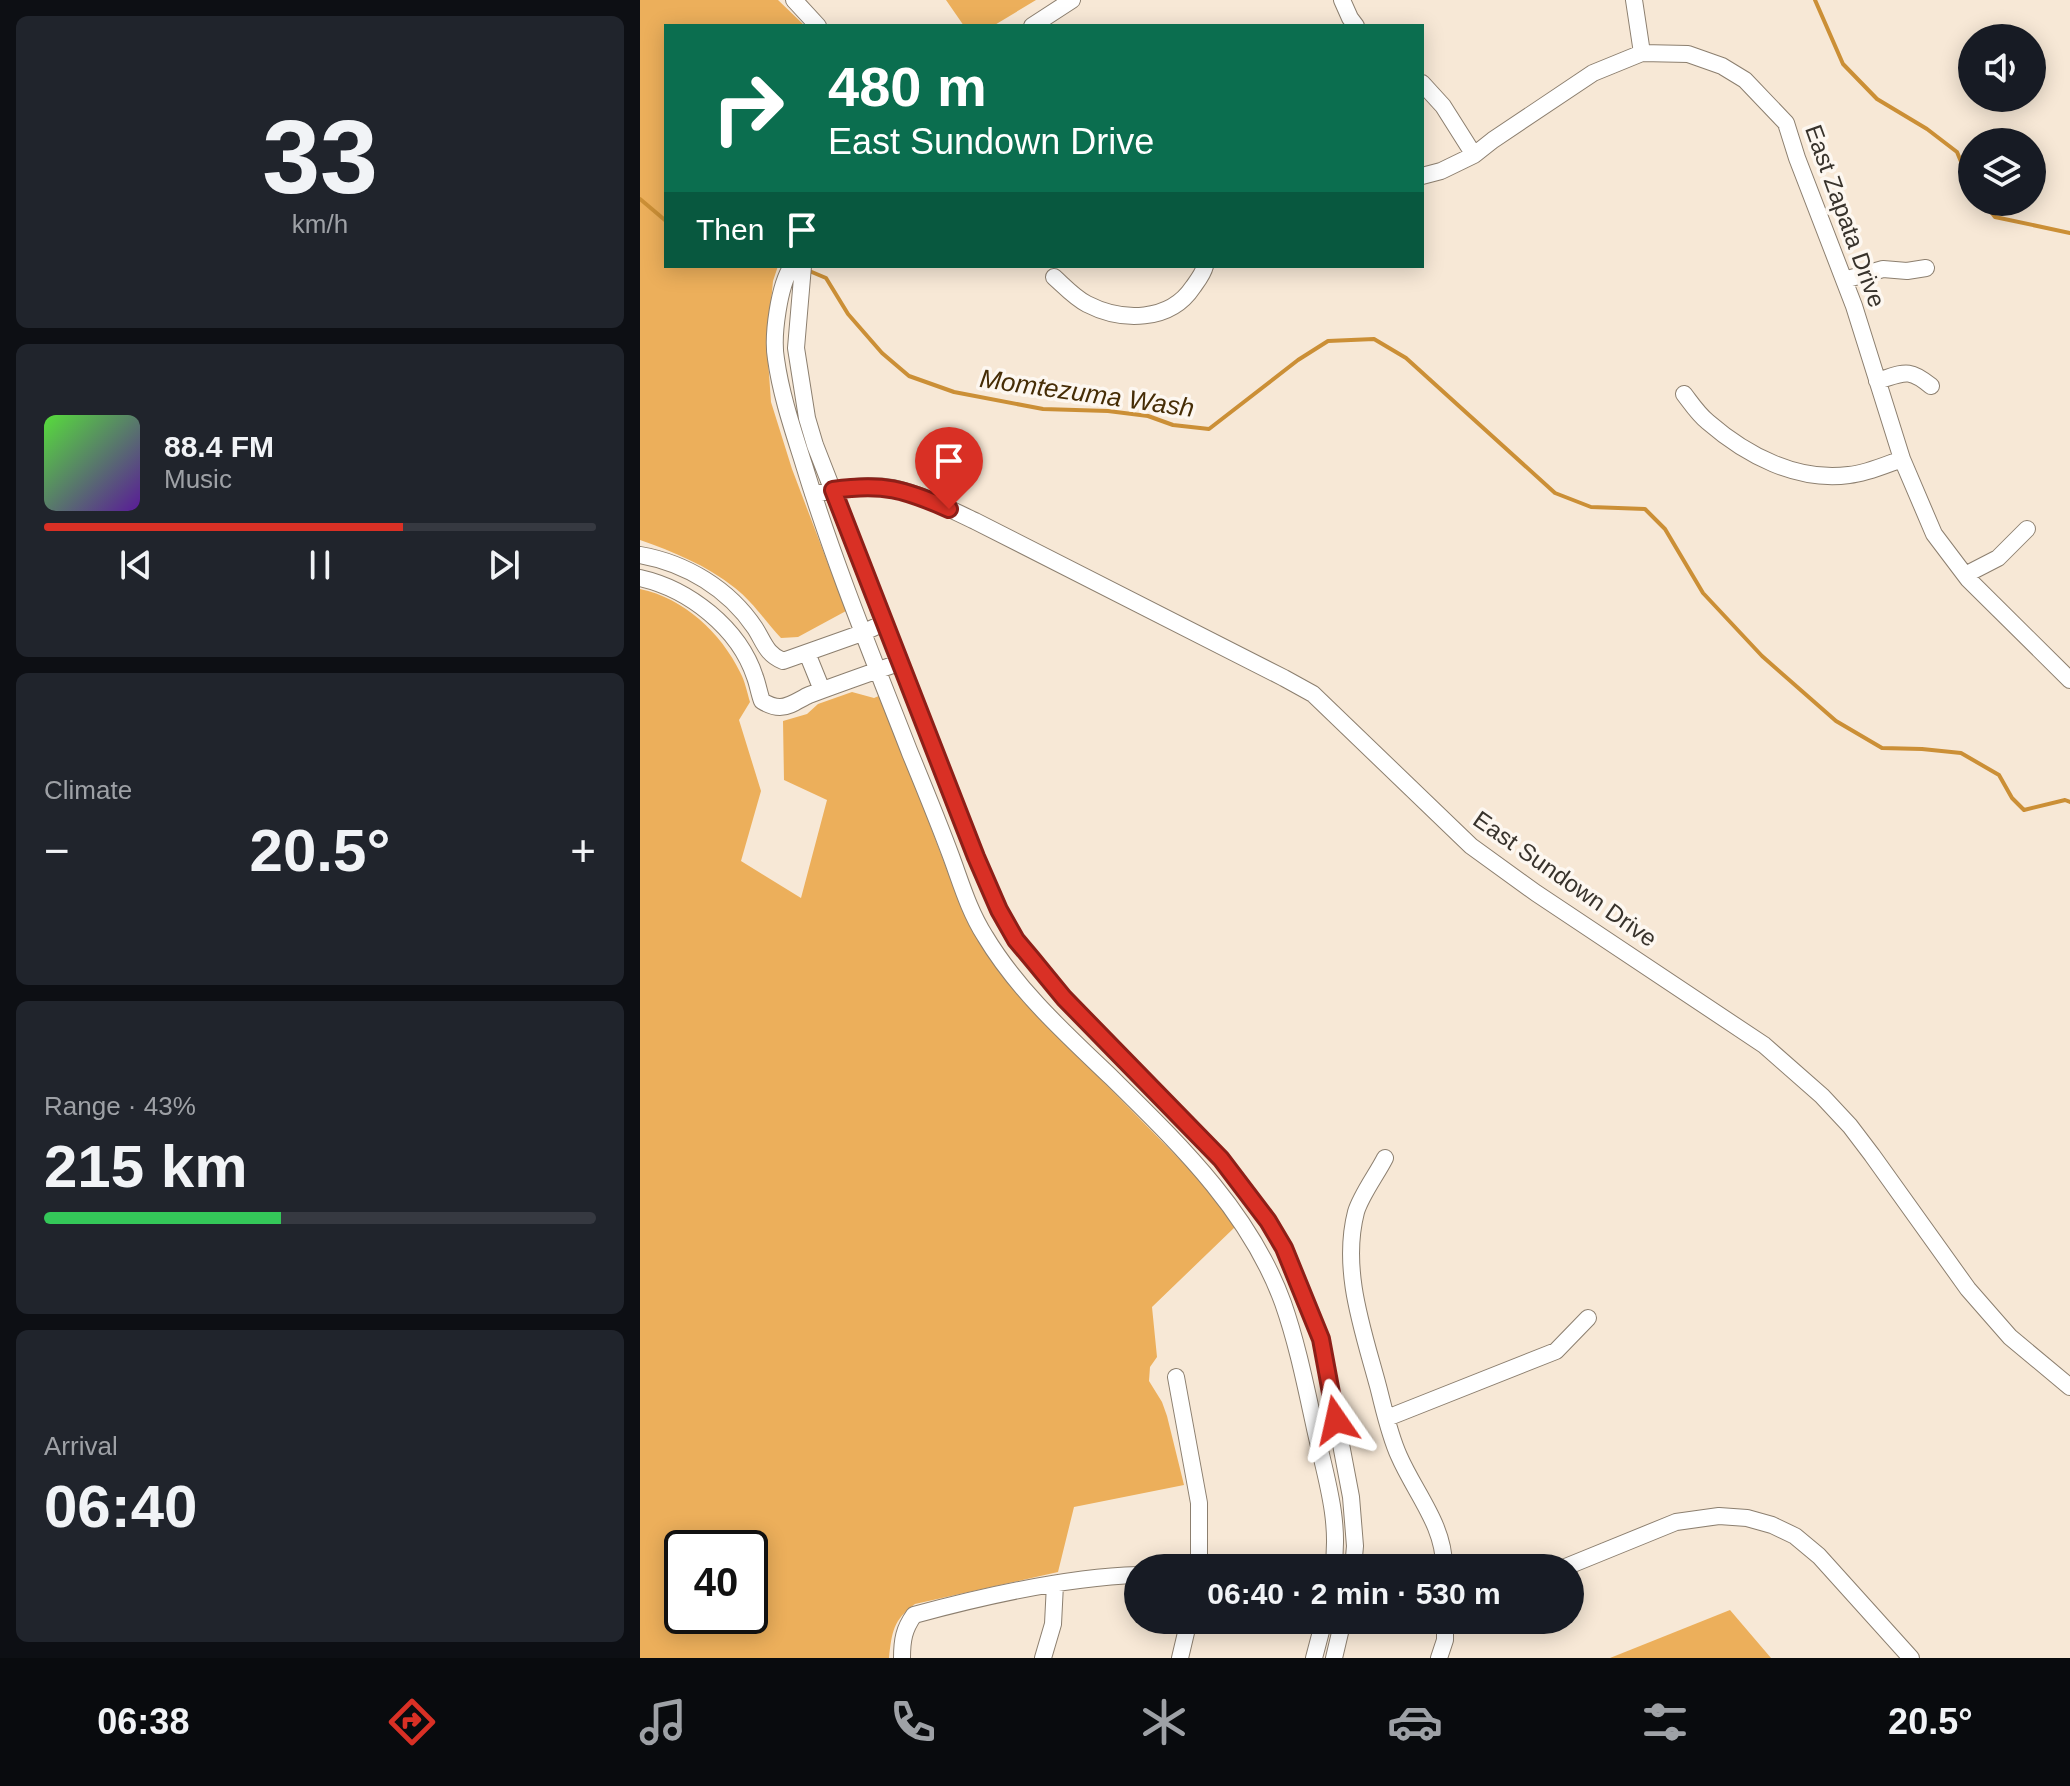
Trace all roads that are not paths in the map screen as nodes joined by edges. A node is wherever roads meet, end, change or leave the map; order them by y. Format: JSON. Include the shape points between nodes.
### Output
{"nodes":[{"id":1,"x":794,"y":0,"type":"edge"},
{"id":2,"x":1072,"y":0,"type":"edge"},
{"id":3,"x":1342,"y":0,"type":"edge"},
{"id":4,"x":1634,"y":0,"type":"edge"},
{"id":5,"x":816,"y":24,"type":"edge"},
{"id":6,"x":1035,"y":24,"type":"edge"},
{"id":7,"x":1354,"y":24,"type":"edge"},
{"id":8,"x":1642,"y":53,"type":"junction"},
{"id":9,"x":1424,"y":85,"type":"edge"},
{"id":10,"x":1474,"y":155,"type":"junction"},
{"id":11,"x":1424,"y":175,"type":"edge"},
{"id":12,"x":791,"y":268,"type":"edge"},
{"id":13,"x":803,"y":268,"type":"edge"},
{"id":14,"x":1205,"y":268,"type":"edge"},
{"id":15,"x":1926,"y":268,"type":"dead end"},
{"id":16,"x":1054,"y":277,"type":"dead end"},
{"id":17,"x":1844,"y":280,"type":"junction"},
{"id":18,"x":1877,"y":381,"type":"junction"},
{"id":19,"x":1931,"y":386,"type":"dead end"},
{"id":20,"x":1684,"y":394,"type":"dead end"},
{"id":21,"x":1902,"y":459,"type":"junction"},
{"id":22,"x":833,"y":490,"type":"junction"},
{"id":23,"x":813,"y":494,"type":"junction"},
{"id":24,"x":2027,"y":529,"type":"dead end"},
{"id":25,"x":640,"y":555,"type":"edge"},
{"id":26,"x":1965,"y":575,"type":"junction"},
{"id":27,"x":640,"y":578,"type":"edge"},
{"id":28,"x":884,"y":623,"type":"junction"},
{"id":29,"x":862,"y":633,"type":"junction"},
{"id":30,"x":807,"y":653,"type":"junction"},
{"id":31,"x":773,"y":656,"type":"junction"},
{"id":32,"x":899,"y":663,"type":"junction"},
{"id":33,"x":752,"y":669,"type":"junction"},
{"id":34,"x":877,"y":670,"type":"junction"},
{"id":35,"x":2070,"y":680,"type":"edge"},
{"id":36,"x":822,"y":690,"type":"junction"},
{"id":37,"x":1385,"y":1158,"type":"dead end"},
{"id":38,"x":1588,"y":1318,"type":"dead end"},
{"id":39,"x":1176,"y":1377,"type":"dead end"},
{"id":40,"x":2070,"y":1387,"type":"edge"},
{"id":41,"x":1387,"y":1418,"type":"junction"},
{"id":42,"x":1199,"y":1554,"type":"edge"},
{"id":43,"x":1334,"y":1554,"type":"edge"},
{"id":44,"x":1354,"y":1554,"type":"edge"},
{"id":45,"x":1445,"y":1554,"type":"edge"},
{"id":46,"x":1584,"y":1559,"type":"edge"},
{"id":47,"x":1124,"y":1576,"type":"edge"},
{"id":48,"x":1055,"y":1584,"type":"junction"},
{"id":49,"x":1186,"y":1634,"type":"edge"},
{"id":50,"x":1320,"y":1634,"type":"edge"},
{"id":51,"x":1340,"y":1634,"type":"edge"},
{"id":52,"x":1445,"y":1634,"type":"edge"},
{"id":53,"x":902,"y":1658,"type":"edge"},
{"id":54,"x":1043,"y":1658,"type":"edge"},
{"id":55,"x":1180,"y":1658,"type":"edge"},
{"id":56,"x":1314,"y":1658,"type":"edge"},
{"id":57,"x":1334,"y":1658,"type":"edge"},
{"id":58,"x":1439,"y":1658,"type":"edge"},
{"id":59,"x":1911,"y":1658,"type":"edge"}],
"edges":[{"from":1,"to":5,"type":"street"},
{"from":2,"to":6,"type":"street"},
{"from":3,"to":7,"type":"street"},
{"from":4,"to":8,"type":"street"},
{"from":8,"to":10,"type":"street","name":"East Zapata Drive","via":[[1593,73]]},
{"from":8,"to":17,"type":"street","name":"East Zapata Drive","via":[[1688,54],[1722,66],[1763,97],[1786,123]]},
{"from":9,"to":10,"type":"street"},
{"from":10,"to":11,"type":"street","name":"East Zapata Drive"},
{"from":12,"to":23,"type":"street","via":[[781,297],[775,353]]},
{"from":13,"to":22,"type":"street","via":[[796,348],[800,382]]},
{"from":14,"to":16,"type":"street","via":[[1189,294],[1172,308],[1135,317],[1085,303]]},
{"from":15,"to":17,"type":"street","via":[[1883,269]]},
{"from":17,"to":18,"type":"street","name":"East Zapata Drive"},
{"from":18,"to":19,"type":"street","via":[[1905,372]]},
{"from":18,"to":21,"type":"street","name":"East Zapata Drive"},
{"from":20,"to":21,"type":"street","via":[[1705,420],[1741,447],[1804,474],[1847,476]]},
{"from":21,"to":26,"type":"street","name":"East Zapata Drive","via":[[1934,534]]},
{"from":22,"to":23,"type":"street","name":"East Sundown Drive"},
{"from":22,"to":28,"type":"street"},
{"from":22,"to":40,"type":"street","name":"East Sundown Drive","via":[[893,488],[923,498],[1313,694],[1471,846],[1764,1045],[1822,1096],[1865,1145],[1968,1289],[2010,1337]]},
{"from":23,"to":29,"type":"street"},
{"from":24,"to":26,"type":"street","via":[[1998,558]]},
{"from":25,"to":31,"type":"street","via":[[677,565],[710,583],[744,615]]},
{"from":26,"to":35,"type":"street","name":"East Zapata Drive"},
{"from":27,"to":33,"type":"street","via":[[694,601],[719,621]]},
{"from":28,"to":29,"type":"street"},
{"from":28,"to":32,"type":"street"},
{"from":29,"to":30,"type":"street"},
{"from":29,"to":34,"type":"street"},
{"from":30,"to":31,"type":"street","via":[[783,661]]},
{"from":30,"to":36,"type":"street"},
{"from":31,"to":33,"type":"street"},
{"from":32,"to":34,"type":"street"},
{"from":32,"to":44,"type":"street","via":[[976,857],[1016,940],[1064,998],[1221,1159],[1284,1248],[1321,1339],[1351,1497]]},
{"from":33,"to":36,"type":"street","via":[[762,701],[770,705],[789,706]]},
{"from":34,"to":36,"type":"street"},
{"from":34,"to":43,"type":"street","via":[[985,936],[1027,993],[1215,1184],[1266,1266],[1298,1352],[1336,1524]]},
{"from":37,"to":41,"type":"street","via":[[1357,1207],[1352,1267],[1358,1311]]},
{"from":38,"to":41,"type":"street","via":[[1556,1351]]},
{"from":39,"to":42,"type":"street","via":[[1199,1503]]},
{"from":41,"to":45,"type":"street","via":[[1398,1455]]},
{"from":46,"to":59,"type":"street","via":[[1676,1522],[1719,1516],[1772,1525],[1819,1556]]},
{"from":47,"to":48,"type":"street"},
{"from":48,"to":53,"type":"street","via":[[914,1615],[902,1639]]},
{"from":48,"to":54,"type":"street","via":[[1053,1624]]},
{"from":49,"to":55,"type":"street"},
{"from":50,"to":56,"type":"street"},
{"from":51,"to":57,"type":"street"},
{"from":52,"to":58,"type":"street"}]}
